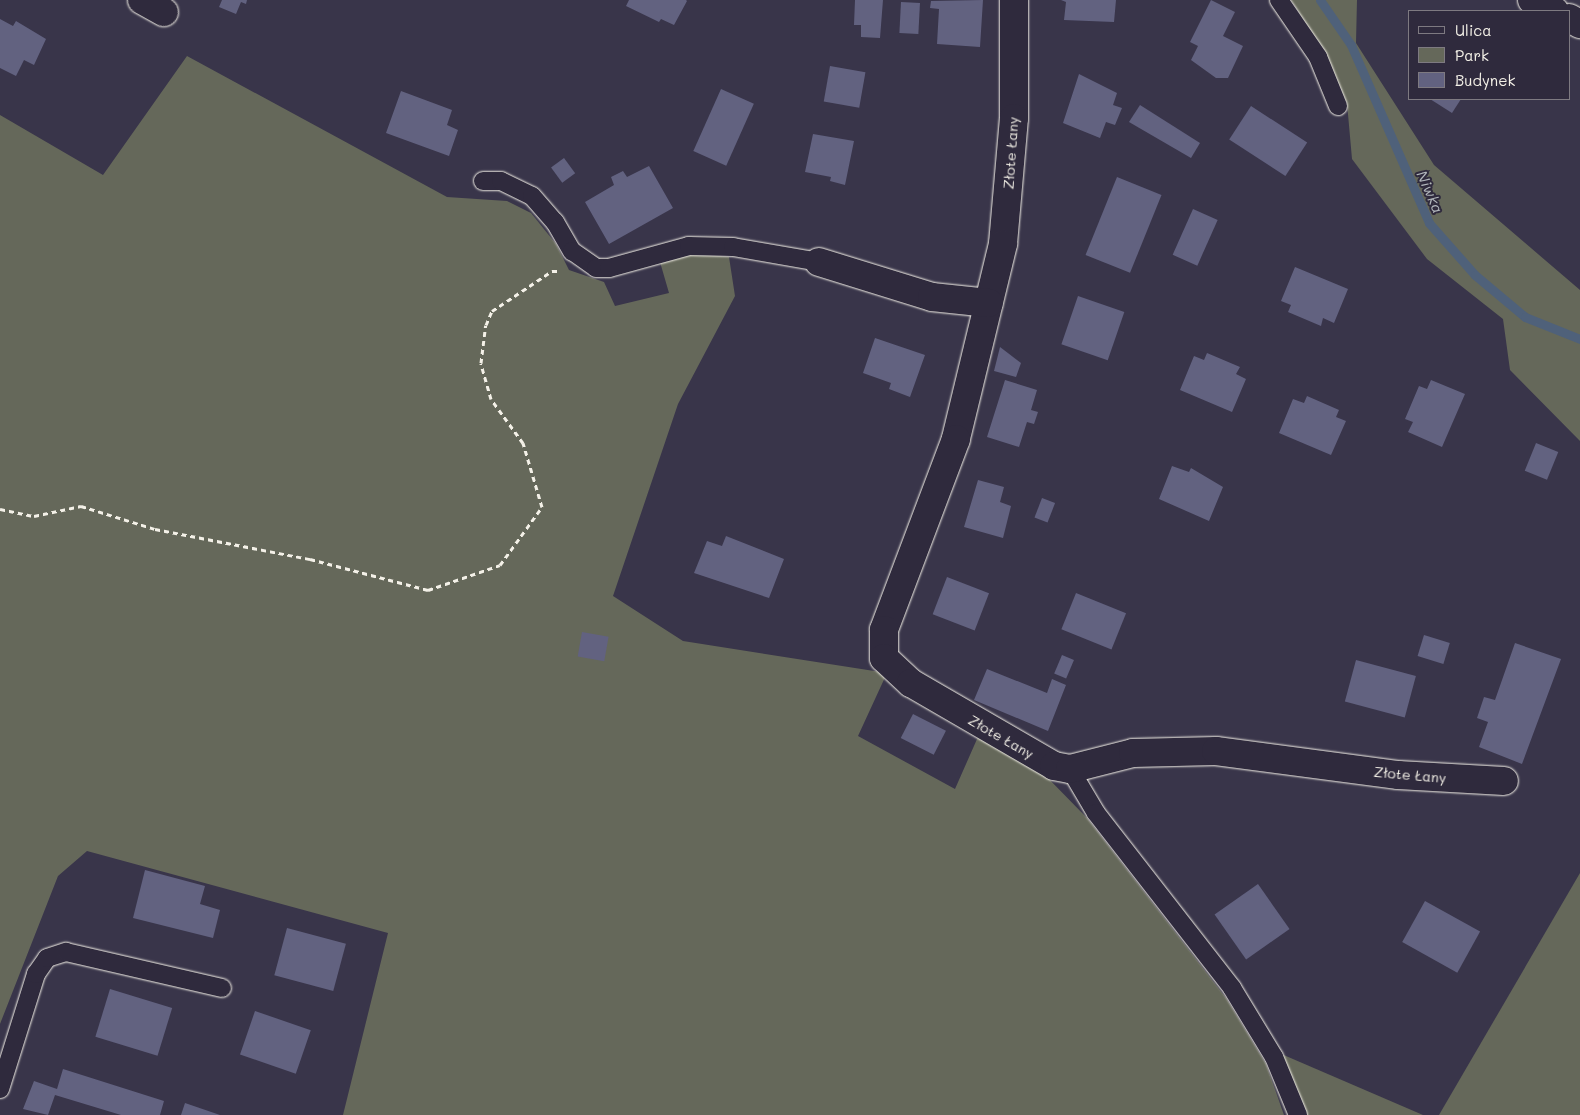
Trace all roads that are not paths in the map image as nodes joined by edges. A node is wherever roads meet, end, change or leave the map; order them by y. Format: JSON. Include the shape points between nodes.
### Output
{"nodes":[{"id":1,"x":1014,"y":0,"type":"edge"},
{"id":2,"x":1279,"y":0,"type":"edge"},
{"id":3,"x":1532,"y":0,"type":"edge"},
{"id":4,"x":1553,"y":10,"type":"edge"},
{"id":5,"x":1338,"y":106,"type":"dead end"},
{"id":6,"x":483,"y":181,"type":"dead end"},
{"id":7,"x":819,"y":262,"type":"joint"},
{"id":8,"x":989,"y":303,"type":"junction"},
{"id":9,"x":1070,"y":769,"type":"junction"},
{"id":10,"x":1504,"y":781,"type":"dead end"},
{"id":11,"x":222,"y":988,"type":"dead end"},
{"id":12,"x":0,"y":1089,"type":"edge"},
{"id":13,"x":1298,"y":1115,"type":"edge"}],
"edges":[{"from":1,"to":8,"type":"street","name":"Złote Łany","via":[[1010,181],[1003,244]]},
{"from":2,"to":5,"type":"lane","via":[[1318,57]]},
{"from":3,"to":4,"type":"street"},
{"from":6,"to":7,"type":"lane","via":[[501,181],[532,196],[555,222],[572,251],[596,268],[609,268],[690,246],[733,247]]},
{"from":7,"to":8,"type":"street","via":[[932,297]]},
{"from":8,"to":9,"type":"street","name":"Złote Łany","via":[[956,439],[884,630],[884,658],[911,683],[1026,752],[1054,766]]},
{"from":9,"to":10,"type":"street","name":"Złote Łany","via":[[1133,754],[1216,750],[1398,775]]},
{"from":9,"to":13,"type":"lane","via":[[1096,813],[1232,988],[1274,1057]]},
{"from":11,"to":12,"type":"lane","via":[[66,952],[47,958],[36,974]]}]}
